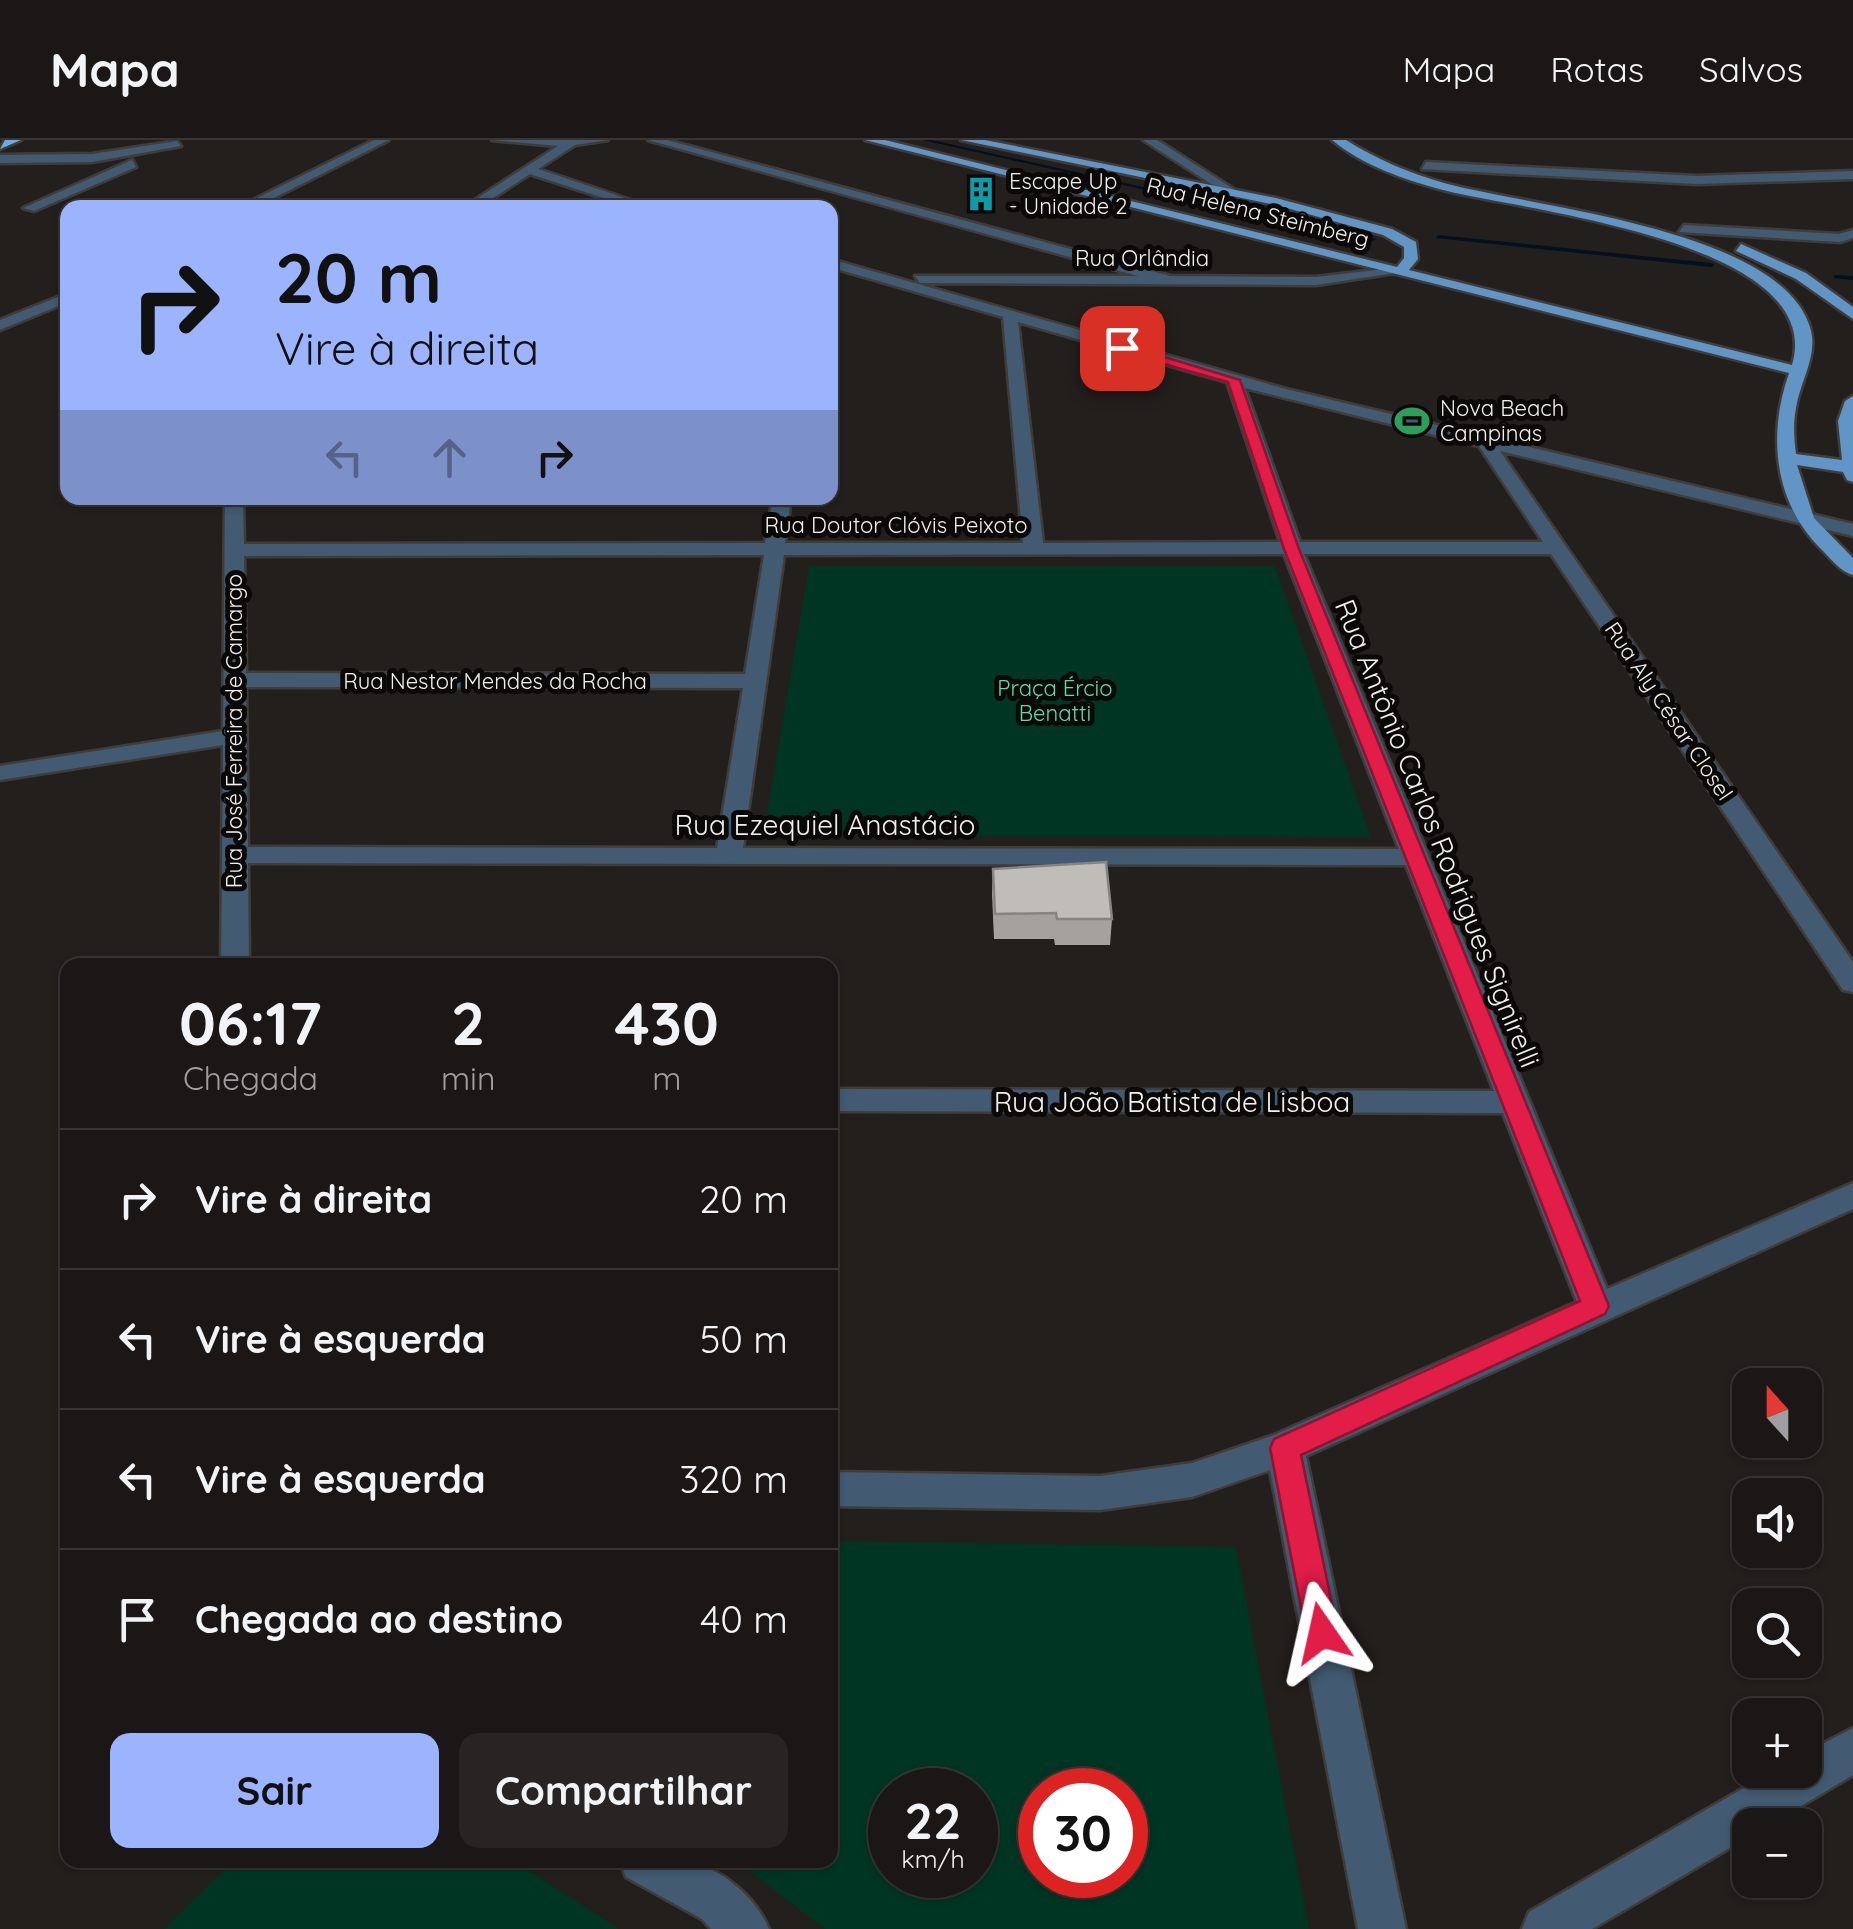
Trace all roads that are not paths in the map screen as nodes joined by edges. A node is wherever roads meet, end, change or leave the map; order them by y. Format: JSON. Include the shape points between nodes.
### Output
{"nodes":[{"id":1,"x":15,"y":140,"type":"edge"},
{"id":2,"x":383,"y":140,"type":"edge"},
{"id":3,"x":498,"y":140,"type":"edge"},
{"id":4,"x":602,"y":140,"type":"edge"},
{"id":5,"x":654,"y":140,"type":"edge"},
{"id":6,"x":871,"y":140,"type":"edge"},
{"id":7,"x":967,"y":140,"type":"edge"},
{"id":8,"x":1149,"y":140,"type":"edge"},
{"id":9,"x":1338,"y":140,"type":"edge"},
{"id":10,"x":182,"y":142,"type":"edge"},
{"id":11,"x":571,"y":144,"type":"junction"},
{"id":12,"x":0,"y":146,"type":"edge"},
{"id":13,"x":0,"y":159,"type":"edge"},
{"id":14,"x":1411,"y":159,"type":"dead end"},
{"id":15,"x":1426,"y":166,"type":"junction"},
{"id":16,"x":529,"y":170,"type":"junction"},
{"id":17,"x":1853,"y":175,"type":"edge"},
{"id":18,"x":1234,"y":193,"type":"junction"},
{"id":19,"x":270,"y":200,"type":"edge"},
{"id":20,"x":481,"y":200,"type":"edge"},
{"id":21,"x":624,"y":200,"type":"edge"},
{"id":22,"x":60,"y":213,"type":"edge"},
{"id":23,"x":1657,"y":222,"type":"junction"},
{"id":24,"x":1636,"y":229,"type":"junction"},
{"id":25,"x":1684,"y":229,"type":"junction"},
{"id":26,"x":1849,"y":237,"type":"edge"},
{"id":27,"x":838,"y":265,"type":"edge"},
{"id":28,"x":1401,"y":270,"type":"junction"},
{"id":29,"x":882,"y":279,"type":"junction"},
{"id":30,"x":1169,"y":280,"type":"junction"},
{"id":31,"x":60,"y":300,"type":"edge"},
{"id":32,"x":1796,"y":312,"type":"junction"},
{"id":33,"x":25,"y":314,"type":"junction"},
{"id":34,"x":0,"y":316,"type":"edge"},
{"id":35,"x":1010,"y":316,"type":"junction"},
{"id":36,"x":1853,"y":316,"type":"edge"},
{"id":37,"x":0,"y":326,"type":"edge"},
{"id":38,"x":1799,"y":371,"type":"junction"},
{"id":39,"x":1234,"y":380,"type":"junction"},
{"id":40,"x":1853,"y":401,"type":"edge"},
{"id":41,"x":1484,"y":440,"type":"junction"},
{"id":42,"x":1786,"y":458,"type":"junction"},
{"id":43,"x":1851,"y":472,"type":"edge"},
{"id":44,"x":234,"y":505,"type":"edge"},
{"id":45,"x":781,"y":505,"type":"edge"},
{"id":46,"x":1803,"y":518,"type":"junction"},
{"id":47,"x":1853,"y":530,"type":"edge"},
{"id":48,"x":1558,"y":548,"type":"junction"},
{"id":49,"x":1292,"y":549,"type":"junction"},
{"id":50,"x":234,"y":550,"type":"junction"},
{"id":51,"x":774,"y":550,"type":"junction"},
{"id":52,"x":1034,"y":550,"type":"junction"},
{"id":53,"x":1853,"y":569,"type":"edge"},
{"id":54,"x":235,"y":680,"type":"junction"},
{"id":55,"x":755,"y":682,"type":"junction"},
{"id":56,"x":234,"y":736,"type":"junction"},
{"id":57,"x":0,"y":774,"type":"edge"},
{"id":58,"x":235,"y":855,"type":"junction"},
{"id":59,"x":729,"y":856,"type":"junction"},
{"id":60,"x":1416,"y":858,"type":"junction"},
{"id":61,"x":235,"y":958,"type":"edge"},
{"id":62,"x":1853,"y":982,"type":"edge"},
{"id":63,"x":838,"y":1100,"type":"edge"},
{"id":64,"x":1514,"y":1102,"type":"junction"},
{"id":65,"x":1853,"y":1194,"type":"edge"},
{"id":66,"x":1596,"y":1306,"type":"junction"},
{"id":67,"x":1285,"y":1448,"type":"junction"},
{"id":68,"x":838,"y":1489,"type":"edge"},
{"id":69,"x":1853,"y":1750,"type":"edge"},
{"id":70,"x":657,"y":1868,"type":"edge"},
{"id":71,"x":744,"y":1929,"type":"edge"},
{"id":72,"x":1382,"y":1929,"type":"edge"},
{"id":73,"x":1546,"y":1929,"type":"edge"}],
"edges":[{"from":1,"to":12,"type":"highway"},
{"from":2,"to":19,"type":"street"},
{"from":3,"to":11,"type":"street"},
{"from":4,"to":11,"type":"street"},
{"from":5,"to":30,"type":"street"},
{"from":6,"to":28,"type":"main road","name":"Rua Helena Steimberg"},
{"from":7,"to":18,"type":"main road","name":"Rua Helena Steimberg"},
{"from":8,"to":18,"type":"street"},
{"from":9,"to":24,"type":"main road","via":[[1419,179]]},
{"from":10,"to":13,"type":"street","via":[[92,158]]},
{"from":10,"to":22,"type":"street","via":[[22,207]]},
{"from":11,"to":16,"type":"street"},
{"from":14,"to":15,"type":"main road"},
{"from":15,"to":17,"type":"street","via":[[1697,180]]},
{"from":15,"to":23,"type":"main road"},
{"from":16,"to":20,"type":"street"},
{"from":16,"to":21,"type":"street"},
{"from":18,"to":28,"type":"main road","name":"Rua Helena Steimberg","via":[[1406,240],[1413,250]]},
{"from":23,"to":24,"type":"main road"},
{"from":23,"to":25,"type":"main road"},
{"from":24,"to":32,"type":"main road","via":[[1751,272]]},
{"from":25,"to":26,"type":"street"},
{"from":25,"to":36,"type":"main road","via":[[1790,270]]},
{"from":27,"to":29,"type":"street"},
{"from":28,"to":30,"type":"street","name":"Rua Orlândia","via":[[1316,281]]},
{"from":28,"to":38,"type":"main road","name":"Rua Helena Steimberg"},
{"from":29,"to":30,"type":"street","name":"Rua Orlândia"},
{"from":29,"to":35,"type":"street"},
{"from":31,"to":33,"type":"street"},
{"from":32,"to":36,"type":"main road"},
{"from":32,"to":38,"type":"main road","via":[[1807,338]]},
{"from":33,"to":34,"type":"street"},
{"from":33,"to":37,"type":"street"},
{"from":35,"to":39,"type":"street"},
{"from":35,"to":52,"type":"street"},
{"from":38,"to":42,"type":"main road","via":[[1788,409]]},
{"from":39,"to":41,"type":"street"},
{"from":39,"to":49,"type":"street","name":"Rua Antônio Carlos Rodrigues Signirelli"},
{"from":40,"to":43,"type":"main road","via":[[1847,420]]},
{"from":41,"to":46,"type":"street"},
{"from":41,"to":48,"type":"street","name":"Rua Aly César Closel"},
{"from":42,"to":43,"type":"main road"},
{"from":42,"to":46,"type":"main road"},
{"from":44,"to":50,"type":"street","name":"Rua José Ferreira de Camargo"},
{"from":45,"to":51,"type":"street"},
{"from":46,"to":47,"type":"street"},
{"from":46,"to":53,"type":"main road"},
{"from":48,"to":49,"type":"street","name":"Rua Doutor Clóvis Peixoto"},
{"from":48,"to":62,"type":"street","name":"Rua Aly César Closel"},
{"from":49,"to":52,"type":"street","name":"Rua Doutor Clóvis Peixoto"},
{"from":49,"to":60,"type":"street","name":"Rua Antônio Carlos Rodrigues Signirelli"},
{"from":50,"to":51,"type":"street","name":"Rua Doutor Clóvis Peixoto"},
{"from":50,"to":54,"type":"street","name":"Rua José Ferreira de Camargo"},
{"from":51,"to":52,"type":"street","name":"Rua Doutor Clóvis Peixoto"},
{"from":51,"to":55,"type":"street"},
{"from":54,"to":55,"type":"street","name":"Rua Nestor Mendes da Rocha"},
{"from":54,"to":56,"type":"street","name":"Rua José Ferreira de Camargo"},
{"from":55,"to":59,"type":"street"},
{"from":56,"to":57,"type":"street"},
{"from":56,"to":58,"type":"street","name":"Rua José Ferreira de Camargo"},
{"from":58,"to":59,"type":"street","name":"Rua Ezequiel Anastácio"},
{"from":58,"to":61,"type":"street","name":"Rua José Ferreira de Camargo"},
{"from":59,"to":60,"type":"street","name":"Rua Ezequiel Anastácio"},
{"from":60,"to":64,"type":"street","name":"Rua Antônio Carlos Rodrigues Signirelli"},
{"from":63,"to":64,"type":"street","name":"Rua João Batista de Lisboa"},
{"from":64,"to":66,"type":"street","name":"Rua Antônio Carlos Rodrigues Signirelli"},
{"from":65,"to":66,"type":"street"},
{"from":66,"to":67,"type":"street"},
{"from":67,"to":68,"type":"street","via":[[1192,1480],[1100,1493]]},
{"from":67,"to":72,"type":"street"},
{"from":69,"to":73,"type":"street"},
{"from":70,"to":71,"type":"street","via":[[719,1902]]}]}
